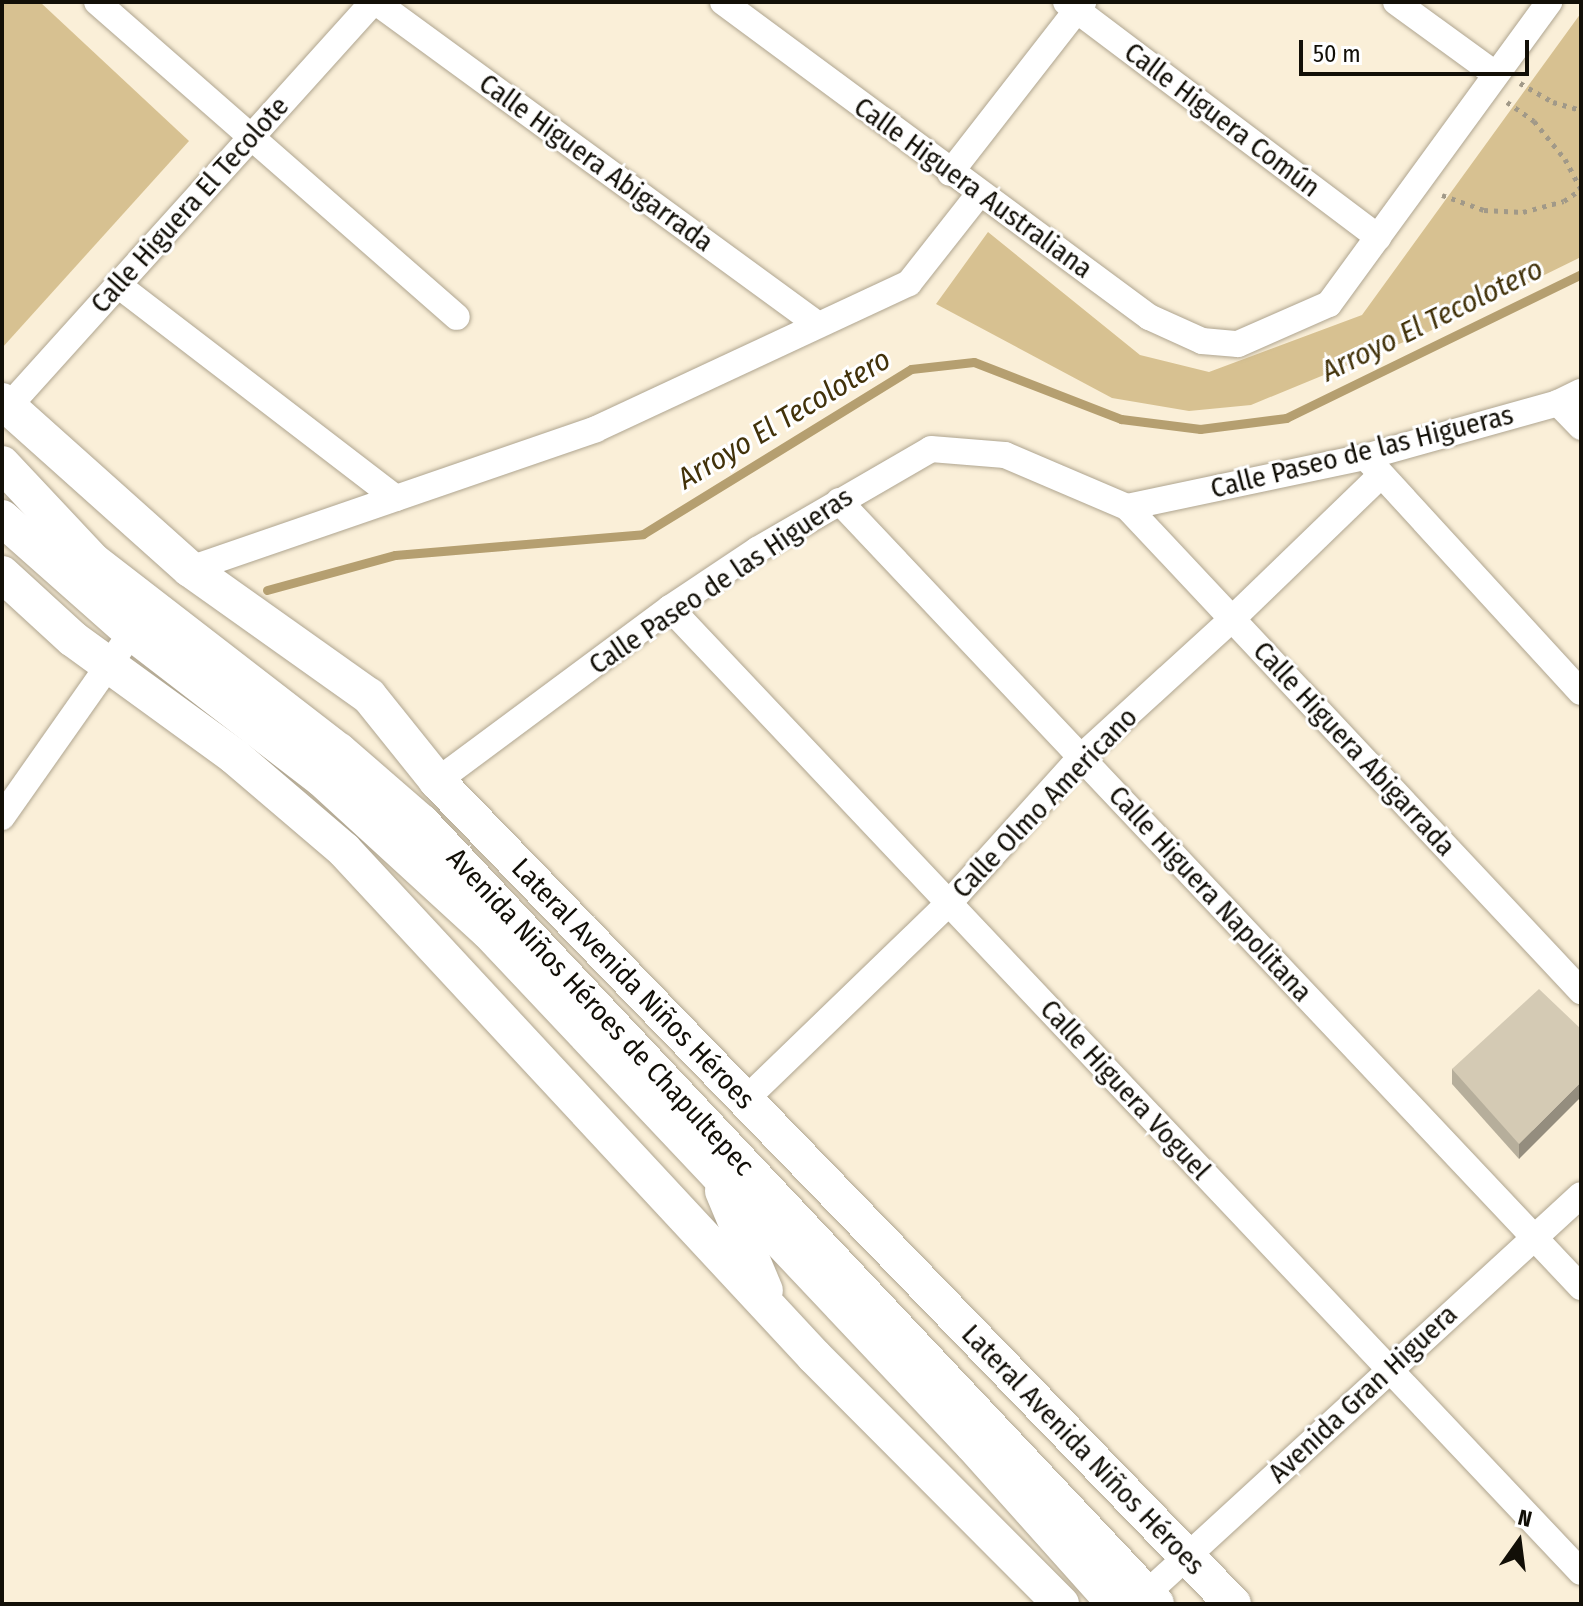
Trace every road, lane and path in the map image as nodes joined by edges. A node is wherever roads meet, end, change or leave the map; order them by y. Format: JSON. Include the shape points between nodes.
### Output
{"nodes":[{"id":1,"x":97,"y":2,"type":"edge"},
{"id":2,"x":374,"y":2,"type":"edge"},
{"id":3,"x":723,"y":2,"type":"edge"},
{"id":4,"x":1396,"y":2,"type":"edge"},
{"id":5,"x":1549,"y":2,"type":"edge"},
{"id":6,"x":1075,"y":5,"type":"edge"},
{"id":7,"x":1507,"y":78,"type":"junction"},
{"id":8,"x":1506,"y":101,"type":"dead end"},
{"id":9,"x":1581,"y":110,"type":"edge"},
{"id":10,"x":250,"y":138,"type":"junction"},
{"id":11,"x":950,"y":173,"type":"junction"},
{"id":12,"x":1581,"y":189,"type":"edge"},
{"id":13,"x":979,"y":194,"type":"junction"},
{"id":14,"x":1439,"y":194,"type":"dead end"},
{"id":15,"x":1378,"y":237,"type":"junction"},
{"id":16,"x":118,"y":285,"type":"junction"},
{"id":17,"x":457,"y":317,"type":"dead end"},
{"id":18,"x":817,"y":324,"type":"junction"},
{"id":19,"x":1570,"y":398,"type":"edge"},
{"id":20,"x":5,"y":404,"type":"edge"},
{"id":21,"x":1581,"y":427,"type":"edge"},
{"id":22,"x":2,"y":464,"type":"edge"},
{"id":23,"x":1373,"y":466,"type":"junction"},
{"id":24,"x":396,"y":498,"type":"junction"},
{"id":25,"x":839,"y":501,"type":"junction"},
{"id":26,"x":1127,"y":507,"type":"junction"},
{"id":27,"x":2,"y":518,"type":"edge"},
{"id":28,"x":190,"y":569,"type":"junction"},
{"id":29,"x":2,"y":574,"type":"edge"},
{"id":30,"x":670,"y":608,"type":"junction"},
{"id":31,"x":141,"y":618,"type":"junction"},
{"id":32,"x":1232,"y":619,"type":"junction"},
{"id":33,"x":108,"y":665,"type":"junction"},
{"id":34,"x":1581,"y":692,"type":"edge"},
{"id":35,"x":1081,"y":757,"type":"junction"},
{"id":36,"x":437,"y":781,"type":"junction"},
{"id":37,"x":2,"y":817,"type":"edge"},
{"id":38,"x":344,"y":850,"type":"junction"},
{"id":39,"x":949,"y":903,"type":"junction"},
{"id":40,"x":489,"y":932,"type":"junction"},
{"id":41,"x":611,"y":961,"type":"junction"},
{"id":42,"x":1581,"y":991,"type":"edge"},
{"id":43,"x":664,"y":1080,"type":"junction"},
{"id":44,"x":745,"y":1100,"type":"junction"},
{"id":45,"x":715,"y":1171,"type":"junction"},
{"id":46,"x":1581,"y":1195,"type":"edge"},
{"id":47,"x":1535,"y":1237,"type":"junction"},
{"id":48,"x":1581,"y":1287,"type":"edge"},
{"id":49,"x":775,"y":1314,"type":"junction"},
{"id":50,"x":895,"y":1323,"type":"junction"},
{"id":51,"x":1390,"y":1370,"type":"junction"},
{"id":52,"x":1025,"y":1391,"type":"junction"},
{"id":53,"x":1188,"y":1556,"type":"junction"},
{"id":54,"x":1581,"y":1572,"type":"edge"},
{"id":55,"x":1130,"y":1602,"type":"edge"},
{"id":56,"x":1061,"y":1604,"type":"edge"},
{"id":57,"x":1233,"y":1604,"type":"edge"}],
"edges":[{"from":1,"to":10,"type":"street"},
{"from":2,"to":10,"type":"street","name":"Calle Higuera El Tecolote"},
{"from":2,"to":18,"type":"street","name":"Calle Higuera Abigarrada"},
{"from":3,"to":11,"type":"street","name":"Calle Higuera Australiana"},
{"from":4,"to":7,"type":"street"},
{"from":5,"to":7,"type":"street"},
{"from":6,"to":11,"type":"street"},
{"from":6,"to":15,"type":"street","name":"Calle Higuera Común"},
{"from":7,"to":9,"type":"path"},
{"from":7,"to":15,"type":"street"},
{"from":8,"to":12,"type":"path","via":[[1534,121]]},
{"from":10,"to":16,"type":"street","name":"Calle Higuera El Tecolote"},
{"from":10,"to":17,"type":"street"},
{"from":11,"to":13,"type":"street","name":"Calle Higuera Australiana"},
{"from":12,"to":14,"type":"path","via":[[1564,201],[1523,212],[1484,210]]},
{"from":13,"to":15,"type":"street","name":"Calle Higuera Australiana","via":[[1149,317],[1202,341],[1238,344],[1329,304]]},
{"from":13,"to":18,"type":"street","via":[[909,283]]},
{"from":16,"to":20,"type":"street","name":"Calle Higuera El Tecolote"},
{"from":16,"to":24,"type":"street"},
{"from":18,"to":24,"type":"street","via":[[596,429]]},
{"from":19,"to":21,"type":"street"},
{"from":19,"to":23,"type":"street","name":"Calle Paseo de las Higueras"},
{"from":20,"to":28,"type":"main road","name":"Lateral Avenida Niños Héroes"},
{"from":22,"to":31,"type":"main road","name":"Avenida Niños Héroes de Chapultepec"},
{"from":23,"to":26,"type":"street","name":"Calle Paseo de las Higueras"},
{"from":23,"to":32,"type":"street","name":"Calle Olmo Americano"},
{"from":23,"to":34,"type":"street"},
{"from":24,"to":28,"type":"street"},
{"from":25,"to":26,"type":"street","name":"Calle Paseo de las Higueras","via":[[931,449],[1005,455]]},
{"from":25,"to":30,"type":"street","name":"Calle Paseo de las Higueras"},
{"from":25,"to":35,"type":"street","name":"Calle Higuera Napolitana"},
{"from":26,"to":32,"type":"street","name":"Calle Higuera Abigarrada"},
{"from":27,"to":31,"type":"main road","name":"Avenida Niños Héroes de Chapultepec"},
{"from":28,"to":36,"type":"main road","name":"Lateral Avenida Niños Héroes","via":[[369,696]]},
{"from":29,"to":33,"type":"main road"},
{"from":30,"to":36,"type":"street","name":"Calle Paseo de las Higueras"},
{"from":30,"to":39,"type":"street","name":"Calle Higuera Voguel"},
{"from":31,"to":33,"type":"street"},
{"from":31,"to":40,"type":"main road","name":"Avenida Niños Héroes de Chapultepec"},
{"from":31,"to":43,"type":"main road","name":"Avenida Niños Héroes de Chapultepec","via":[[339,751],[421,822]]},
{"from":32,"to":35,"type":"street","name":"Calle Olmo Americano"},
{"from":32,"to":42,"type":"street","name":"Calle Higuera Abigarrada"},
{"from":33,"to":37,"type":"street"},
{"from":33,"to":38,"type":"main road","via":[[234,756]]},
{"from":35,"to":39,"type":"street","name":"Calle Olmo Americano"},
{"from":35,"to":47,"type":"street","name":"Calle Higuera Napolitana"},
{"from":36,"to":41,"type":"main road","name":"Lateral Avenida Niños Héroes"},
{"from":38,"to":40,"type":"main road"},
{"from":38,"to":49,"type":"main road"},
{"from":39,"to":44,"type":"street","name":"Calle Olmo Americano"},
{"from":39,"to":51,"type":"street","name":"Calle Higuera Voguel"},
{"from":40,"to":45,"type":"main road","name":"Avenida Niños Héroes de Chapultepec"},
{"from":41,"to":43,"type":"main road"},
{"from":41,"to":44,"type":"main road","name":"Lateral Avenida Niños Héroes"},
{"from":43,"to":50,"type":"main road","name":"Avenida Niños Héroes de Chapultepec"},
{"from":44,"to":52,"type":"main road","name":"Lateral Avenida Niños Héroes"},
{"from":45,"to":49,"type":"main road"},
{"from":45,"to":55,"type":"main road","name":"Avenida Niños Héroes de Chapultepec","via":[[973,1445]]},
{"from":46,"to":47,"type":"street","name":"Avenida Gran Higuera"},
{"from":47,"to":48,"type":"street","name":"Calle Higuera Napolitana"},
{"from":47,"to":51,"type":"street","name":"Avenida Gran Higuera"},
{"from":49,"to":56,"type":"main road"},
{"from":50,"to":52,"type":"main road"},
{"from":50,"to":55,"type":"main road","name":"Avenida Niños Héroes de Chapultepec"},
{"from":51,"to":53,"type":"street","name":"Avenida Gran Higuera"},
{"from":51,"to":54,"type":"street","name":"Calle Higuera Voguel"},
{"from":52,"to":53,"type":"main road","name":"Lateral Avenida Niños Héroes"},
{"from":53,"to":55,"type":"street","name":"Avenida Gran Higuera"},
{"from":53,"to":57,"type":"main road","name":"Lateral Avenida Niños Héroes"}]}
